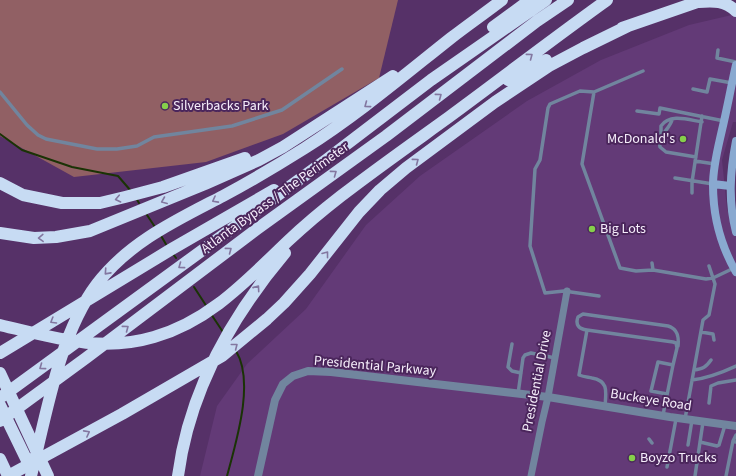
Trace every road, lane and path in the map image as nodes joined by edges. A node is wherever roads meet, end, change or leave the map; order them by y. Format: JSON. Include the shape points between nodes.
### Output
{"nodes":[{"id":1,"x":502,"y":0,"type":"edge"},
{"id":2,"x":530,"y":0,"type":"edge"},
{"id":3,"x":546,"y":0,"type":"edge"},
{"id":4,"x":568,"y":0,"type":"edge"},
{"id":5,"x":607,"y":0,"type":"edge"},
{"id":6,"x":700,"y":1,"type":"edge"},
{"id":7,"x":736,"y":11,"type":"edge"},
{"id":8,"x":628,"y":26,"type":"junction"},
{"id":9,"x":452,"y":37,"type":"junction"},
{"id":10,"x":718,"y":50,"type":"dead end"},
{"id":11,"x":736,"y":62,"type":"edge"},
{"id":12,"x":736,"y":65,"type":"edge"},
{"id":13,"x":342,"y":69,"type":"dead end"},
{"id":14,"x":643,"y":71,"type":"dead end"},
{"id":15,"x":431,"y":80,"type":"junction"},
{"id":16,"x":732,"y":83,"type":"junction"},
{"id":17,"x":693,"y":89,"type":"dead end"},
{"id":18,"x":0,"y":92,"type":"edge"},
{"id":19,"x":594,"y":92,"type":"junction"},
{"id":20,"x":465,"y":105,"type":"junction"},
{"id":21,"x":636,"y":111,"type":"dead end"},
{"id":22,"x":702,"y":116,"type":"junction"},
{"id":23,"x":323,"y":120,"type":"junction"},
{"id":24,"x":672,"y":120,"type":"junction"},
{"id":25,"x":724,"y":121,"type":"junction"},
{"id":26,"x":702,"y":122,"type":"junction"},
{"id":27,"x":661,"y":137,"type":"junction"},
{"id":28,"x":736,"y":141,"type":"edge"},
{"id":29,"x":695,"y":159,"type":"junction"},
{"id":30,"x":326,"y":160,"type":"junction"},
{"id":31,"x":715,"y":164,"type":"junction"},
{"id":32,"x":675,"y":178,"type":"dead end"},
{"id":33,"x":692,"y":182,"type":"junction"},
{"id":34,"x":0,"y":183,"type":"edge"},
{"id":35,"x":713,"y":184,"type":"junction"},
{"id":36,"x":733,"y":187,"type":"edge"},
{"id":37,"x":692,"y":193,"type":"dead end"},
{"id":38,"x":342,"y":195,"type":"junction"},
{"id":39,"x":736,"y":232,"type":"edge"},
{"id":40,"x":0,"y":233,"type":"edge"},
{"id":41,"x":652,"y":263,"type":"dead end"},
{"id":42,"x":708,"y":266,"type":"dead end"},
{"id":43,"x":653,"y":270,"type":"junction"},
{"id":44,"x":735,"y":270,"type":"edge"},
{"id":45,"x":713,"y":278,"type":"junction"},
{"id":46,"x":567,"y":291,"type":"junction"},
{"id":47,"x":599,"y":296,"type":"dead end"},
{"id":48,"x":0,"y":324,"type":"edge"},
{"id":49,"x":587,"y":330,"type":"junction"},
{"id":50,"x":701,"y":332,"type":"junction"},
{"id":51,"x":714,"y":340,"type":"dead end"},
{"id":52,"x":512,"y":344,"type":"dead end"},
{"id":53,"x":677,"y":348,"type":"junction"},
{"id":54,"x":5,"y":350,"type":"edge"},
{"id":55,"x":555,"y":358,"type":"junction"},
{"id":56,"x":711,"y":360,"type":"dead end"},
{"id":57,"x":673,"y":364,"type":"junction"},
{"id":58,"x":736,"y":366,"type":"edge"},
{"id":59,"x":694,"y":370,"type":"junction"},
{"id":60,"x":521,"y":372,"type":"junction"},
{"id":61,"x":0,"y":374,"type":"edge"},
{"id":62,"x":692,"y":380,"type":"junction"},
{"id":63,"x":736,"y":380,"type":"edge"},
{"id":64,"x":690,"y":392,"type":"junction"},
{"id":65,"x":696,"y":392,"type":"dead end"},
{"id":66,"x":518,"y":394,"type":"junction"},
{"id":67,"x":667,"y":394,"type":"junction"},
{"id":68,"x":548,"y":397,"type":"junction"},
{"id":69,"x":0,"y":398,"type":"edge"},
{"id":70,"x":563,"y":400,"type":"joint"},
{"id":71,"x":28,"y":403,"type":"junction"},
{"id":72,"x":709,"y":403,"type":"dead end"},
{"id":73,"x":0,"y":405,"type":"edge"},
{"id":74,"x":604,"y":406,"type":"junction"},
{"id":75,"x":663,"y":416,"type":"junction"},
{"id":76,"x":676,"y":417,"type":"junction"},
{"id":77,"x":688,"y":419,"type":"junction"},
{"id":78,"x":0,"y":421,"type":"edge"},
{"id":79,"x":703,"y":421,"type":"junction"},
{"id":80,"x":725,"y":424,"type":"junction"},
{"id":81,"x":736,"y":426,"type":"edge"},
{"id":82,"x":0,"y":429,"type":"edge"},
{"id":83,"x":736,"y":435,"type":"edge"},
{"id":84,"x":649,"y":439,"type":"dead end"},
{"id":85,"x":735,"y":441,"type":"edge"},
{"id":86,"x":700,"y":442,"type":"junction"},
{"id":87,"x":652,"y":443,"type":"dead end"},
{"id":88,"x":688,"y":445,"type":"dead end"},
{"id":89,"x":0,"y":459,"type":"edge"},
{"id":90,"x":667,"y":467,"type":"dead end"},
{"id":91,"x":8,"y":476,"type":"edge"},
{"id":92,"x":32,"y":476,"type":"edge"},
{"id":93,"x":48,"y":476,"type":"edge"},
{"id":94,"x":178,"y":476,"type":"edge"},
{"id":95,"x":258,"y":476,"type":"edge"},
{"id":96,"x":531,"y":476,"type":"edge"},
{"id":97,"x":695,"y":476,"type":"edge"},
{"id":98,"x":726,"y":476,"type":"edge"}],
"edges":[{"from":1,"to":9,"type":"highway"},
{"from":2,"to":15,"type":"highway","via":[[497,24]]},
{"from":3,"to":15,"type":"highway","name":"Atlanta Bypass / The Perimeter"},
{"from":71,"to":4,"type":"highway","name":"Atlanta Bypass / The Perimeter","one_way":true,"via":[[257,229]]},
{"from":20,"to":5,"type":"highway","one_way":true},
{"from":6,"to":7,"type":"highway","via":[[725,2]]},
{"from":6,"to":8,"type":"highway"},
{"from":8,"to":20,"type":"highway","via":[[581,42]]},
{"from":91,"to":8,"type":"highway","one_way":true,"via":[[222,356],[284,303],[359,212],[406,168],[495,102],[550,66]]},
{"from":9,"to":23,"type":"highway"},
{"from":9,"to":92,"type":"highway","one_way":true,"via":[[344,122],[306,148],[160,230],[119,259],[96,285],[81,310],[64,350]]},
{"from":10,"to":11,"type":"lane","via":[[717,58]]},
{"from":12,"to":16,"type":"main road"},
{"from":13,"to":18,"type":"lane","via":[[282,110],[232,126],[154,137],[136,146],[117,149],[97,149],[46,139],[27,125]]},
{"from":14,"to":19,"type":"lane"},
{"from":15,"to":30,"type":"highway","name":"Atlanta Bypass / The Perimeter"},
{"from":16,"to":17,"type":"lane","via":[[710,78],[708,92]]},
{"from":16,"to":25,"type":"main road"},
{"from":19,"to":43,"type":"lane","via":[[582,164],[620,268],[636,271]]},
{"from":19,"to":46,"type":"lane","via":[[580,91],[550,104],[540,160],[535,169],[530,246],[545,293]]},
{"from":20,"to":38,"type":"highway"},
{"from":21,"to":22,"type":"lane","via":[[659,114],[660,108]]},
{"from":22,"to":25,"type":"lane"},
{"from":22,"to":26,"type":"lane"},
{"from":23,"to":34,"type":"highway","one_way":true,"via":[[234,162],[163,187],[100,203],[62,203],[23,195]]},
{"from":23,"to":40,"type":"highway","one_way":true,"via":[[259,160],[90,230],[56,237],[34,238]]},
{"from":24,"to":26,"type":"lane","via":[[679,118]]},
{"from":24,"to":27,"type":"lane"},
{"from":24,"to":27,"type":"lane","via":[[663,123]]},
{"from":25,"to":31,"type":"main road"},
{"from":26,"to":29,"type":"lane"},
{"from":27,"to":29,"type":"lane","via":[[659,143],[666,152]]},
{"from":28,"to":36,"type":"main road","via":[[733,156]]},
{"from":29,"to":31,"type":"lane"},
{"from":29,"to":33,"type":"lane"},
{"from":30,"to":54,"type":"highway","one_way":true},
{"from":30,"to":69,"type":"highway","name":"Atlanta Bypass / The Perimeter","one_way":true},
{"from":31,"to":35,"type":"main road"},
{"from":32,"to":33,"type":"lane"},
{"from":33,"to":35,"type":"lane"},
{"from":33,"to":37,"type":"lane"},
{"from":35,"to":36,"type":"main road"},
{"from":35,"to":44,"type":"main road","via":[[718,226],[728,258]]},
{"from":36,"to":39,"type":"main road","via":[[730,201]]},
{"from":38,"to":48,"type":"highway","via":[[227,298],[187,324],[168,332],[131,342],[89,344]]},
{"from":94,"to":38,"type":"highway","one_way":true,"via":[[192,412],[216,355],[235,320],[284,253]]},
{"from":41,"to":43,"type":"lane"},
{"from":42,"to":45,"type":"lane"},
{"from":43,"to":45,"type":"lane"},
{"from":44,"to":45,"type":"lane"},
{"from":45,"to":50,"type":"lane","via":[[715,284],[709,315],[703,320]]},
{"from":46,"to":47,"type":"lane"},
{"from":46,"to":55,"type":"street","name":"Presidential Drive"},
{"from":49,"to":53,"type":"lane","via":[[673,342]]},
{"from":49,"to":53,"type":"lane","via":[[578,327],[578,317],[583,314],[668,326],[675,330],[678,336]]},
{"from":49,"to":74,"type":"lane","via":[[579,375],[603,382],[606,390]]},
{"from":50,"to":51,"type":"lane","via":[[713,334]]},
{"from":50,"to":59,"type":"lane"},
{"from":52,"to":60,"type":"lane","via":[[508,367],[512,371]]},
{"from":53,"to":57,"type":"lane"},
{"from":55,"to":60,"type":"lane","via":[[528,354],[523,358]]},
{"from":55,"to":68,"type":"street","name":"Presidential Drive"},
{"from":56,"to":59,"type":"lane","via":[[706,367]]},
{"from":57,"to":67,"type":"lane"},
{"from":57,"to":67,"type":"lane","via":[[658,362],[651,391]]},
{"from":58,"to":62,"type":"lane","via":[[720,374]]},
{"from":59,"to":62,"type":"lane"},
{"from":60,"to":66,"type":"lane"},
{"from":61,"to":93,"type":"highway"},
{"from":62,"to":64,"type":"lane"},
{"from":63,"to":72,"type":"lane","via":[[711,386]]},
{"from":64,"to":65,"type":"lane"},
{"from":64,"to":77,"type":"lane"},
{"from":66,"to":68,"type":"street","name":"Presidential Parkway"},
{"from":66,"to":95,"type":"street","name":"Presidential Parkway","via":[[308,371],[293,376],[283,384],[275,400]]},
{"from":67,"to":75,"type":"lane"},
{"from":68,"to":70,"type":"street","name":"Presidential Parkway"},
{"from":68,"to":96,"type":"street","name":"Presidential Drive"},
{"from":70,"to":74,"type":"street","name":"Buckeye Road"},
{"from":71,"to":78,"type":"highway","name":"Atlanta Bypass / The Perimeter"},
{"from":71,"to":82,"type":"highway"},
{"from":73,"to":92,"type":"highway"},
{"from":74,"to":75,"type":"street","name":"Buckeye Road"},
{"from":75,"to":76,"type":"street","name":"Buckeye Road"},
{"from":76,"to":77,"type":"street","name":"Buckeye Road"},
{"from":76,"to":90,"type":"lane"},
{"from":77,"to":79,"type":"street","name":"Buckeye Road"},
{"from":77,"to":88,"type":"lane"},
{"from":79,"to":80,"type":"street","name":"Buckeye Road"},
{"from":79,"to":86,"type":"lane"},
{"from":80,"to":81,"type":"street","name":"Buckeye Road"},
{"from":80,"to":86,"type":"lane","via":[[719,445]]},
{"from":83,"to":85,"type":"lane"},
{"from":84,"to":87,"type":"lane"},
{"from":85,"to":98,"type":"lane"},
{"from":86,"to":97,"type":"lane"},
{"from":89,"to":91,"type":"highway"}]}
